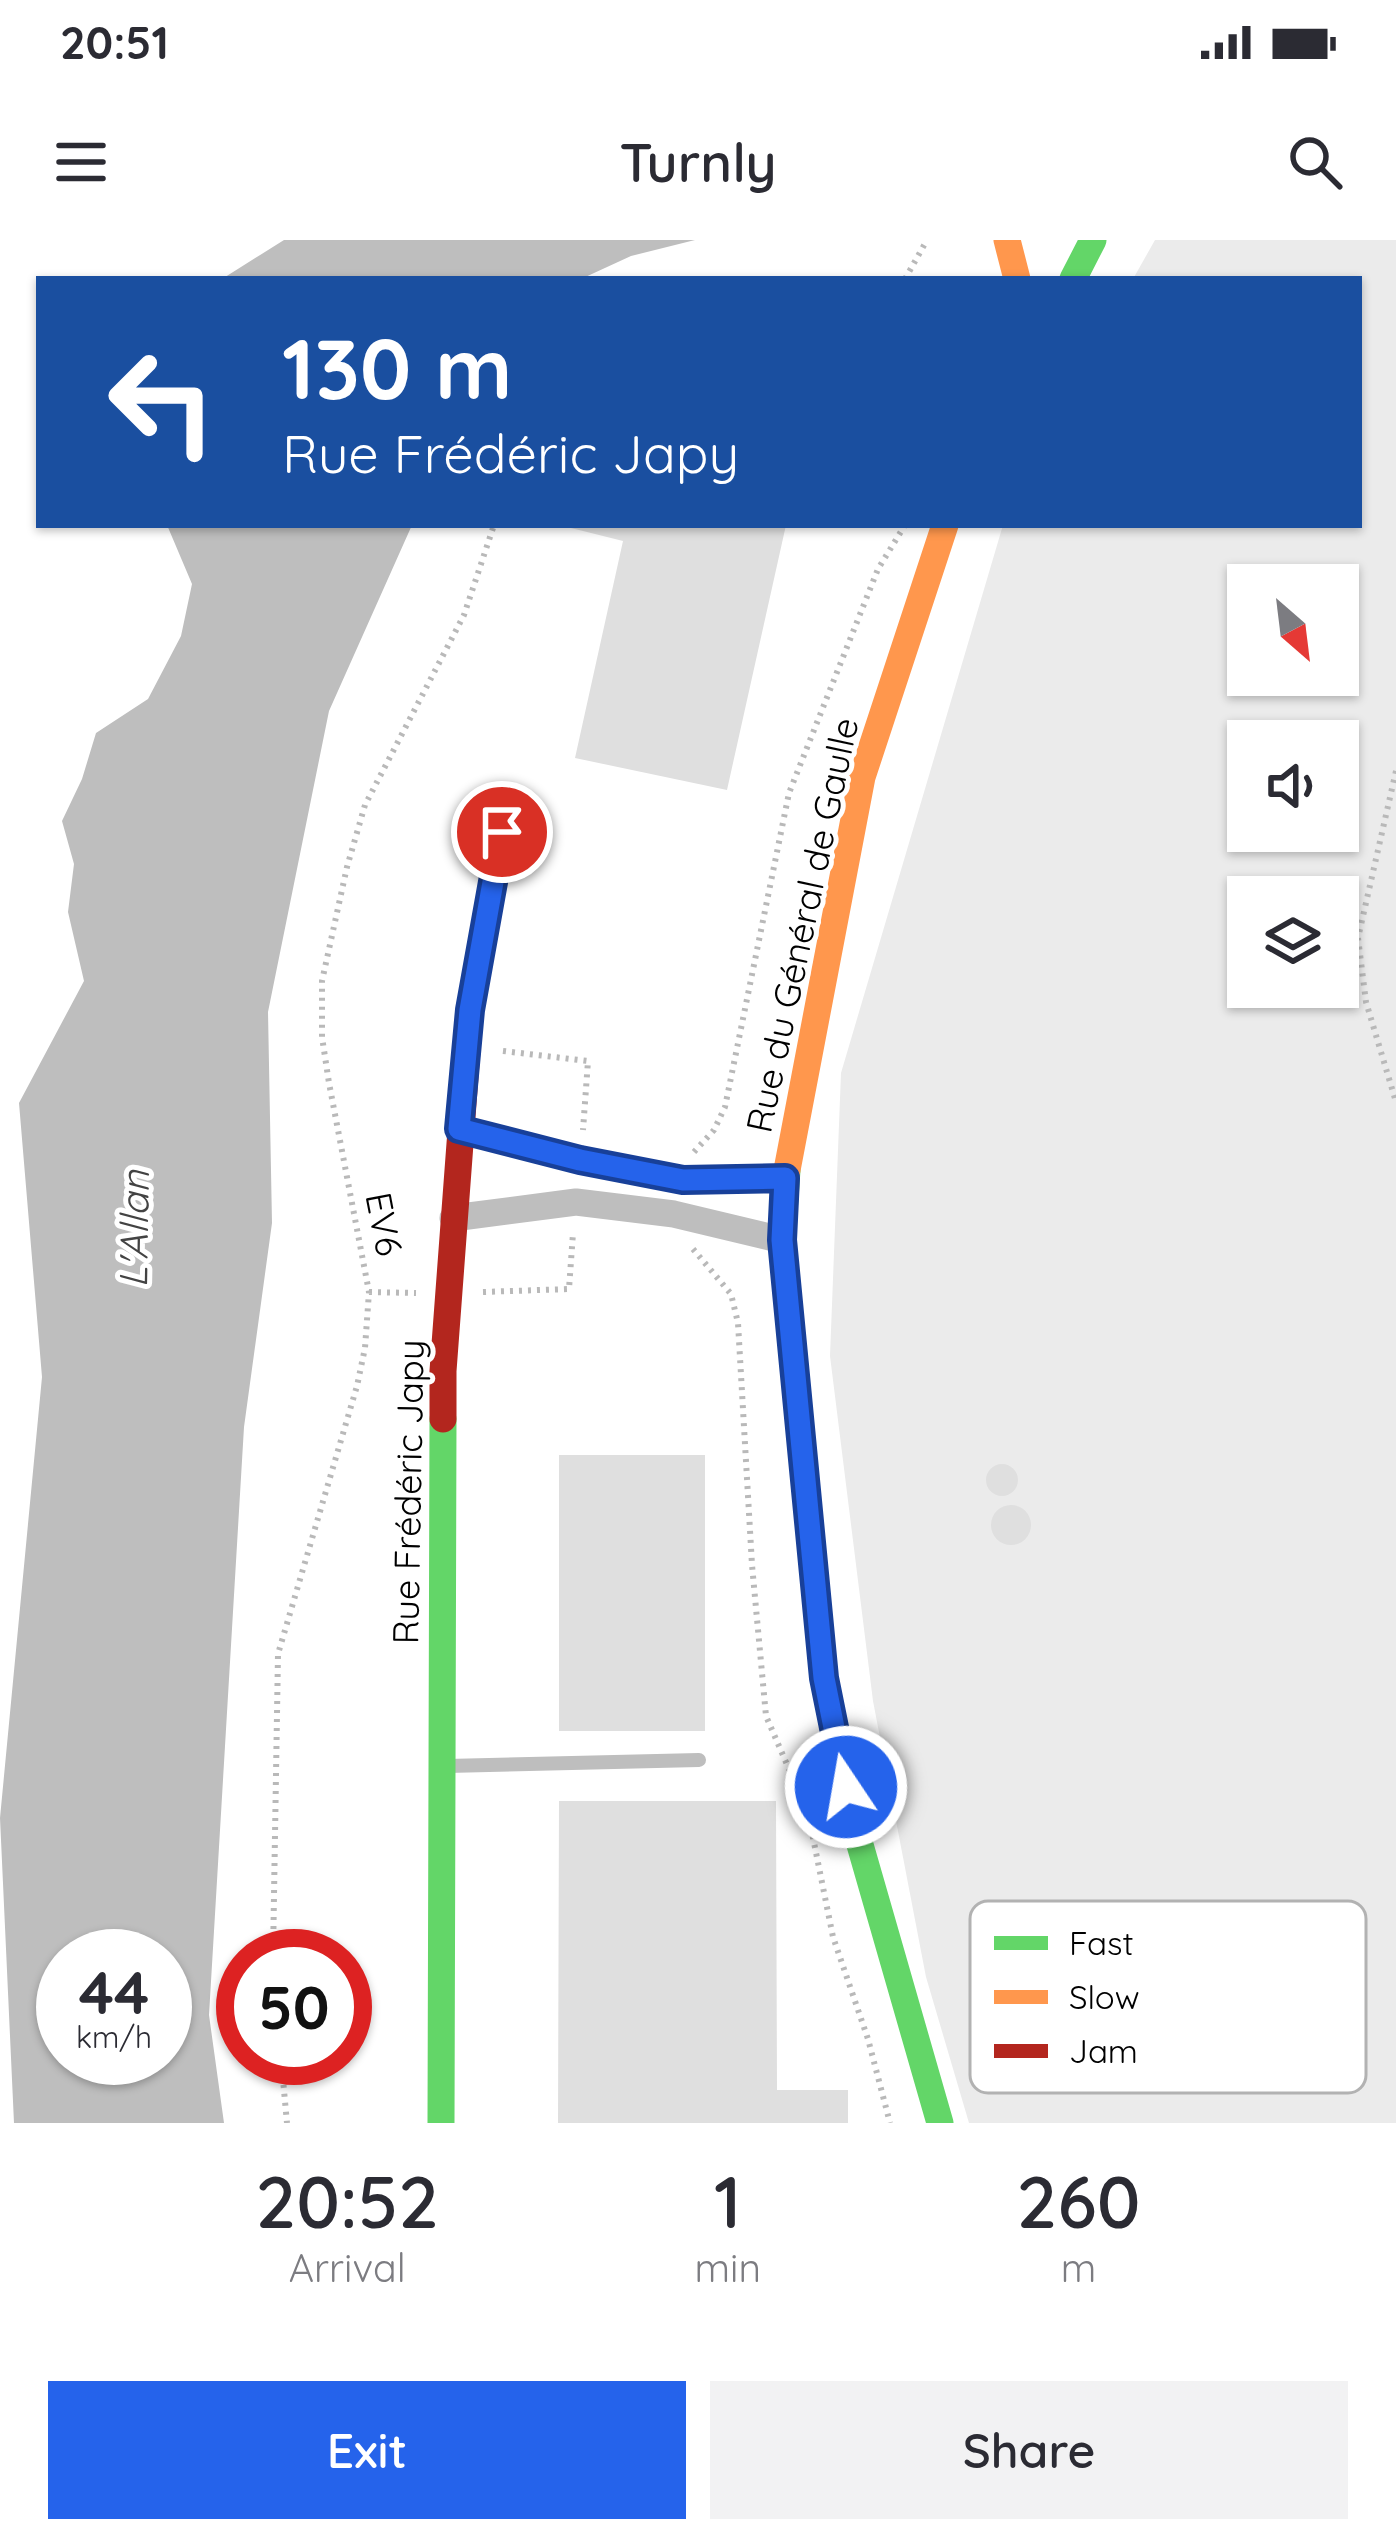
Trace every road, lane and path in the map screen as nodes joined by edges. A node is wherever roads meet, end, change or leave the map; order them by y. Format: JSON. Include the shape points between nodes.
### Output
{"nodes":[{"id":1,"x":927,"y":240,"type":"edge"},
{"id":2,"x":1007,"y":240,"type":"edge"},
{"id":3,"x":1094,"y":240,"type":"edge"},
{"id":4,"x":906,"y":276,"type":"edge"},
{"id":5,"x":1016,"y":276,"type":"edge"},
{"id":6,"x":1075,"y":276,"type":"edge"},
{"id":7,"x":493,"y":528,"type":"edge"},
{"id":8,"x":944,"y":528,"type":"edge"},
{"id":9,"x":1396,"y":771,"type":"edge"},
{"id":10,"x":502,"y":832,"type":"dead end"},
{"id":11,"x":1396,"y":1102,"type":"edge"},
{"id":12,"x":459,"y":1129,"type":"junction"},
{"id":13,"x":785,"y":1178,"type":"junction"},
{"id":14,"x":453,"y":1218,"type":"junction"},
{"id":15,"x":782,"y":1240,"type":"junction"},
{"id":16,"x":369,"y":1292,"type":"junction"},
{"id":17,"x":423,"y":1293,"type":"dead end"},
{"id":18,"x":699,"y":1760,"type":"dead end"},
{"id":19,"x":442,"y":1766,"type":"junction"},
{"id":20,"x":273,"y":1929,"type":"edge"},
{"id":21,"x":283,"y":2085,"type":"edge"},
{"id":22,"x":286,"y":2123,"type":"edge"},
{"id":23,"x":441,"y":2123,"type":"edge"},
{"id":24,"x":940,"y":2123,"type":"edge"}],
"edges":[{"from":1,"to":4,"type":"path"},
{"from":2,"to":5,"type":"main road"},
{"from":3,"to":6,"type":"main road"},
{"from":7,"to":16,"type":"path","name":"EV6","via":[[464,615],[365,806],[322,981],[322,1037]]},
{"from":8,"to":13,"type":"main road","name":"Rue du Général de Gaulle","via":[[862,777]]},
{"from":9,"to":11,"type":"path","via":[[1358,938],[1366,1002]]},
{"from":10,"to":12,"type":"main road","name":"Rue Frédéric Japy","via":[[470,1010]]},
{"from":12,"to":13,"type":"street","via":[[683,1180]]},
{"from":12,"to":14,"type":"main road","name":"Rue Frédéric Japy"},
{"from":13,"to":15,"type":"main road","name":"Rue du Général de Gaulle"},
{"from":14,"to":15,"type":"street","via":[[576,1202]]},
{"from":14,"to":19,"type":"main road","name":"Rue Frédéric Japy","via":[[443,1371]]},
{"from":15,"to":24,"type":"main road","name":"Rue du Général de Gaulle","via":[[824,1678],[854,1824]]},
{"from":16,"to":17,"type":"path"},
{"from":16,"to":20,"type":"path","name":"EV6","via":[[357,1386],[278,1654]]},
{"from":18,"to":19,"type":"lane"},
{"from":19,"to":23,"type":"main road","name":"Rue Frédéric Japy"},
{"from":21,"to":22,"type":"path"}]}
